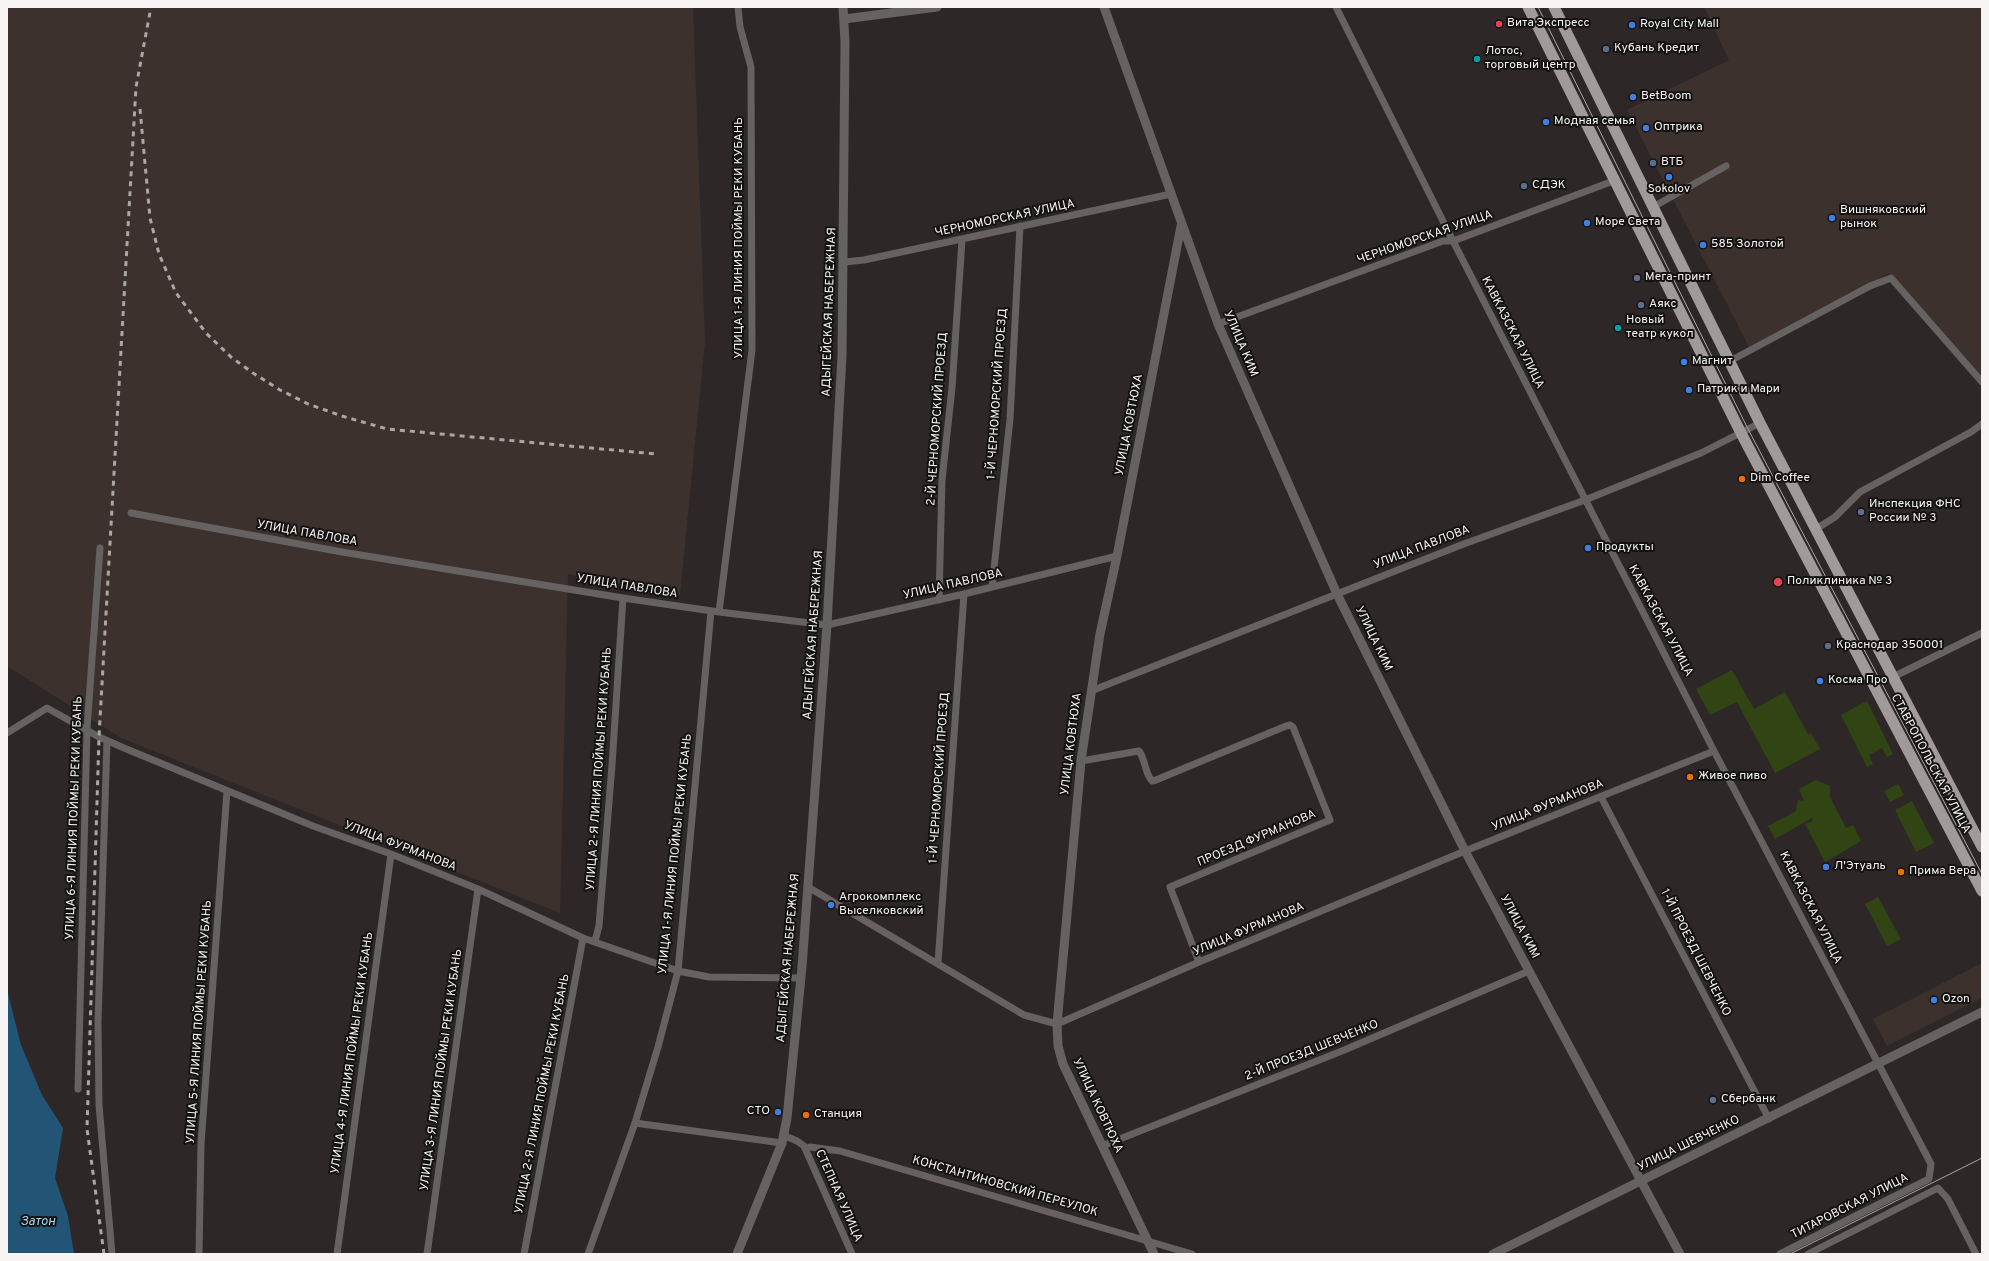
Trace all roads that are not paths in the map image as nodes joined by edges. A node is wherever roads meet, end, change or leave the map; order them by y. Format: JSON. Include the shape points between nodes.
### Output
{"nodes":[{"id":1,"x":738,"y":7,"type":"edge"},
{"id":2,"x":843,"y":7,"type":"edge"},
{"id":3,"x":937,"y":7,"type":"edge"},
{"id":4,"x":1104,"y":7,"type":"edge"},
{"id":5,"x":1336,"y":7,"type":"edge"},
{"id":6,"x":1528,"y":7,"type":"edge"},
{"id":7,"x":1554,"y":7,"type":"edge"},
{"id":8,"x":844,"y":19,"type":"junction"},
{"id":9,"x":1726,"y":166,"type":"dead end"},
{"id":10,"x":1616,"y":180,"type":"junction"},
{"id":11,"x":1171,"y":194,"type":"junction"},
{"id":12,"x":1653,"y":207,"type":"junction"},
{"id":13,"x":1182,"y":224,"type":"junction"},
{"id":14,"x":1020,"y":226,"type":"junction"},
{"id":15,"x":962,"y":240,"type":"junction"},
{"id":16,"x":1453,"y":241,"type":"junction"},
{"id":17,"x":844,"y":262,"type":"junction"},
{"id":18,"x":1218,"y":324,"type":"junction"},
{"id":19,"x":1730,"y":362,"type":"junction"},
{"id":20,"x":1982,"y":382,"type":"edge"},
{"id":21,"x":1760,"y":423,"type":"junction"},
{"id":22,"x":1982,"y":424,"type":"edge"},
{"id":23,"x":1741,"y":433,"type":"junction"},
{"id":24,"x":1585,"y":500,"type":"junction"},
{"id":25,"x":131,"y":514,"type":"dead end"},
{"id":26,"x":1816,"y":529,"type":"junction"},
{"id":27,"x":100,"y":548,"type":"dead end"},
{"id":28,"x":1117,"y":556,"type":"junction"},
{"id":29,"x":992,"y":587,"type":"junction"},
{"id":30,"x":964,"y":594,"type":"junction"},
{"id":31,"x":1337,"y":594,"type":"junction"},
{"id":32,"x":623,"y":598,"type":"junction"},
{"id":33,"x":939,"y":600,"type":"junction"},
{"id":34,"x":715,"y":611,"type":"junction"},
{"id":35,"x":827,"y":625,"type":"junction"},
{"id":36,"x":1982,"y":633,"type":"edge"},
{"id":37,"x":1893,"y":678,"type":"junction"},
{"id":38,"x":1091,"y":691,"type":"junction"},
{"id":39,"x":87,"y":729,"type":"junction"},
{"id":40,"x":7,"y":733,"type":"edge"},
{"id":41,"x":107,"y":741,"type":"junction"},
{"id":42,"x":1714,"y":750,"type":"junction"},
{"id":43,"x":1081,"y":761,"type":"junction"},
{"id":44,"x":227,"y":791,"type":"junction"},
{"id":45,"x":1601,"y":797,"type":"junction"},
{"id":46,"x":1982,"y":847,"type":"edge"},
{"id":47,"x":1465,"y":851,"type":"junction"},
{"id":48,"x":391,"y":854,"type":"junction"},
{"id":49,"x":808,"y":887,"type":"junction"},
{"id":50,"x":478,"y":889,"type":"junction"},
{"id":51,"x":1982,"y":892,"type":"edge"},
{"id":52,"x":583,"y":938,"type":"junction"},
{"id":53,"x":595,"y":941,"type":"junction"},
{"id":54,"x":1199,"y":962,"type":"junction"},
{"id":55,"x":938,"y":963,"type":"junction"},
{"id":56,"x":678,"y":971,"type":"junction"},
{"id":57,"x":1529,"y":971,"type":"junction"},
{"id":58,"x":801,"y":978,"type":"junction"},
{"id":59,"x":1982,"y":1012,"type":"edge"},
{"id":60,"x":1057,"y":1024,"type":"junction"},
{"id":61,"x":1879,"y":1064,"type":"junction"},
{"id":62,"x":78,"y":1089,"type":"dead end"},
{"id":63,"x":1768,"y":1119,"type":"junction"},
{"id":64,"x":635,"y":1123,"type":"junction"},
{"id":65,"x":782,"y":1139,"type":"junction"},
{"id":66,"x":1102,"y":1146,"type":"junction"},
{"id":67,"x":810,"y":1147,"type":"dead end"},
{"id":68,"x":1929,"y":1179,"type":"joint"},
{"id":69,"x":1640,"y":1180,"type":"junction"},
{"id":70,"x":1147,"y":1241,"type":"junction"},
{"id":71,"x":112,"y":1254,"type":"edge"},
{"id":72,"x":199,"y":1254,"type":"edge"},
{"id":73,"x":337,"y":1254,"type":"edge"},
{"id":74,"x":427,"y":1254,"type":"edge"},
{"id":75,"x":524,"y":1254,"type":"edge"},
{"id":76,"x":588,"y":1254,"type":"edge"},
{"id":77,"x":737,"y":1254,"type":"edge"},
{"id":78,"x":852,"y":1254,"type":"edge"},
{"id":79,"x":1154,"y":1254,"type":"edge"},
{"id":80,"x":1192,"y":1254,"type":"edge"},
{"id":81,"x":1493,"y":1254,"type":"edge"},
{"id":82,"x":1680,"y":1254,"type":"edge"},
{"id":83,"x":1780,"y":1254,"type":"edge"},
{"id":84,"x":1808,"y":1254,"type":"edge"},
{"id":85,"x":1976,"y":1254,"type":"edge"}],
"edges":[{"from":1,"to":34,"type":"street","name":"УЛИЦА 1-Я ЛИНИЯ ПОЙМЫ РЕКИ КУБАНЬ","via":[[740,26],[751,67],[752,350]]},
{"from":2,"to":8,"type":"street","name":"АДЫГЕЙСКАЯ НАБЕРЕЖНАЯ"},
{"from":3,"to":8,"type":"street"},
{"from":4,"to":11,"type":"street","name":"УЛИЦА КИМ"},
{"from":5,"to":16,"type":"street","name":"КАВКАЗСКАЯ УЛИЦА"},
{"from":6,"to":10,"type":"main road","name":"СТАВРОПОЛЬСКАЯ УЛИЦА"},
{"from":7,"to":12,"type":"main road","name":"СТАВРОПОЛЬСКАЯ УЛИЦА"},
{"from":8,"to":17,"type":"street","name":"АДЫГЕЙСКАЯ НАБЕРЕЖНАЯ"},
{"from":9,"to":12,"type":"street"},
{"from":10,"to":16,"type":"street","name":"ЧЕРНОМОРСКАЯ УЛИЦА"},
{"from":10,"to":23,"type":"main road","name":"СТАВРОПОЛЬСКАЯ УЛИЦА"},
{"from":11,"to":13,"type":"street","name":"УЛИЦА КИМ"},
{"from":11,"to":14,"type":"street","name":"ЧЕРНОМОРСКАЯ УЛИЦА"},
{"from":12,"to":19,"type":"main road","name":"СТАВРОПОЛЬСКАЯ УЛИЦА"},
{"from":13,"to":18,"type":"street","name":"УЛИЦА КИМ"},
{"from":13,"to":28,"type":"street","name":"УЛИЦА КОВТЮХА"},
{"from":14,"to":15,"type":"street","name":"ЧЕРНОМОРСКАЯ УЛИЦА"},
{"from":14,"to":29,"type":"street","name":"1-Й ЧЕРНОМОРСКИЙ ПРОЕЗД","via":[[1010,419]]},
{"from":15,"to":17,"type":"street","name":"ЧЕРНОМОРСКАЯ УЛИЦА"},
{"from":15,"to":33,"type":"street","name":"2-Й ЧЕРНОМОРСКИЙ ПРОЕЗД","via":[[952,388],[942,480]]},
{"from":16,"to":18,"type":"street","name":"ЧЕРНОМОРСКАЯ УЛИЦА","via":[[1443,241]]},
{"from":16,"to":24,"type":"street","name":"КАВКАЗСКАЯ УЛИЦА"},
{"from":17,"to":35,"type":"street","name":"АДЫГЕЙСКАЯ НАБЕРЕЖНАЯ","via":[[842,356]]},
{"from":18,"to":31,"type":"street","name":"УЛИЦА КИМ"},
{"from":19,"to":20,"type":"street","via":[[1870,286],[1891,278]]},
{"from":19,"to":21,"type":"main road","name":"СТАВРОПОЛЬСКАЯ УЛИЦА"},
{"from":21,"to":23,"type":"street","name":"УЛИЦА ПАВЛОВА"},
{"from":21,"to":26,"type":"main road","name":"СТАВРОПОЛЬСКАЯ УЛИЦА"},
{"from":22,"to":26,"type":"street","via":[[1860,492],[1835,517]]},
{"from":23,"to":24,"type":"street","name":"УЛИЦА ПАВЛОВА","via":[[1701,453]]},
{"from":23,"to":51,"type":"main road","name":"СТАВРОПОЛЬСКАЯ УЛИЦА"},
{"from":24,"to":31,"type":"street","name":"УЛИЦА ПАВЛОВА"},
{"from":24,"to":42,"type":"street","name":"КАВКАЗСКАЯ УЛИЦА"},
{"from":25,"to":32,"type":"street","name":"УЛИЦА ПАВЛОВА"},
{"from":26,"to":37,"type":"main road","name":"СТАВРОПОЛЬСКАЯ УЛИЦА"},
{"from":27,"to":39,"type":"street","name":"УЛИЦА 6-Я ЛИНИЯ ПОЙМЫ РЕКИ КУБАНЬ"},
{"from":28,"to":29,"type":"street","name":"УЛИЦА ПАВЛОВА"},
{"from":28,"to":38,"type":"street","name":"УЛИЦА КОВТЮХА"},
{"from":29,"to":30,"type":"street","name":"УЛИЦА ПАВЛОВА"},
{"from":30,"to":33,"type":"street","name":"УЛИЦА ПАВЛОВА"},
{"from":30,"to":55,"type":"street","name":"1-Й ЧЕРНОМОРСКИЙ ПРОЕЗД"},
{"from":31,"to":38,"type":"street","name":"УЛИЦА ПАВЛОВА"},
{"from":31,"to":47,"type":"street","name":"УЛИЦА КИМ"},
{"from":32,"to":34,"type":"street","name":"УЛИЦА ПАВЛОВА"},
{"from":32,"to":53,"type":"street","name":"УЛИЦА 2-Я ЛИНИЯ ПОЙМЫ РЕКИ КУБАНЬ","via":[[612,773],[599,926]]},
{"from":33,"to":35,"type":"street","name":"УЛИЦА ПАВЛОВА"},
{"from":34,"to":35,"type":"street","name":"УЛИЦА ПАВЛОВА"},
{"from":34,"to":56,"type":"street","name":"УЛИЦА 1-Я ЛИНИЯ ПОЙМЫ РЕКИ КУБАНЬ"},
{"from":35,"to":49,"type":"street","name":"АДЫГЕЙСКАЯ НАБЕРЕЖНАЯ"},
{"from":36,"to":37,"type":"street"},
{"from":37,"to":46,"type":"main road","name":"СТАВРОПОЛЬСКАЯ УЛИЦА"},
{"from":38,"to":43,"type":"street","name":"УЛИЦА КОВТЮХА"},
{"from":39,"to":40,"type":"street","name":"УЛИЦА ФУРМАНОВА","via":[[46,708]]},
{"from":39,"to":41,"type":"street","name":"УЛИЦА ФУРМАНОВА"},
{"from":39,"to":62,"type":"street","name":"УЛИЦА 6-Я ЛИНИЯ ПОЙМЫ РЕКИ КУБАНЬ"},
{"from":41,"to":44,"type":"street","name":"УЛИЦА ФУРМАНОВА"},
{"from":41,"to":71,"type":"street","via":[[98,1022],[99,1105]]},
{"from":42,"to":45,"type":"street","name":"УЛИЦА ФУРМАНОВА"},
{"from":42,"to":61,"type":"street","name":"КАВКАЗСКАЯ УЛИЦА"},
{"from":43,"to":54,"type":"street","name":"ПРОЕЗД ФУРМАНОВА","via":[[1139,751],[1148,776],[1156,780],[1286,726],[1293,727],[1330,820],[1170,887]]},
{"from":43,"to":60,"type":"street","name":"УЛИЦА КОВТЮХА"},
{"from":44,"to":48,"type":"street","name":"УЛИЦА ФУРМАНОВА"},
{"from":44,"to":72,"type":"street","name":"УЛИЦА 5-Я ЛИНИЯ ПОЙМЫ РЕКИ КУБАНЬ","via":[[202,1144]]},
{"from":45,"to":47,"type":"street","name":"УЛИЦА ФУРМАНОВА"},
{"from":45,"to":63,"type":"street","name":"1-Й ПРОЕЗД ШЕВЧЕНКО"},
{"from":47,"to":54,"type":"street","name":"УЛИЦА ФУРМАНОВА"},
{"from":47,"to":57,"type":"street","name":"УЛИЦА КИМ"},
{"from":48,"to":50,"type":"street","name":"УЛИЦА ФУРМАНОВА"},
{"from":48,"to":73,"type":"street","name":"УЛИЦА 4-Я ЛИНИЯ ПОЙМЫ РЕКИ КУБАНЬ"},
{"from":49,"to":55,"type":"street"},
{"from":49,"to":58,"type":"street","name":"АДЫГЕЙСКАЯ НАБЕРЕЖНАЯ"},
{"from":50,"to":52,"type":"street","name":"УЛИЦА ФУРМАНОВА"},
{"from":50,"to":74,"type":"street","name":"УЛИЦА 3-Я ЛИНИЯ ПОЙМЫ РЕКИ КУБАНЬ"},
{"from":52,"to":53,"type":"street","name":"УЛИЦА ФУРМАНОВА"},
{"from":52,"to":75,"type":"street","name":"УЛИЦА 2-Я ЛИНИЯ ПОЙМЫ РЕКИ КУБАНЬ"},
{"from":53,"to":56,"type":"street","name":"УЛИЦА ФУРМАНОВА"},
{"from":54,"to":60,"type":"street","name":"УЛИЦА ФУРМАНОВА"},
{"from":55,"to":60,"type":"street","via":[[1024,1015]]},
{"from":56,"to":58,"type":"street","name":"УЛИЦА ФУРМАНОВА","via":[[709,977]]},
{"from":56,"to":64,"type":"street","name":"УЛИЦА 1-Я ЛИНИЯ ПОЙМЫ РЕКИ КУБАНЬ"},
{"from":57,"to":66,"type":"street","name":"2-Й ПРОЕЗД ШЕВЧЕНКО","via":[[1342,1051]]},
{"from":57,"to":69,"type":"street","name":"УЛИЦА КИМ"},
{"from":58,"to":65,"type":"street","name":"АДЫГЕЙСКАЯ НАБЕРЕЖНАЯ","via":[[787,1118]]},
{"from":59,"to":61,"type":"street","name":"УЛИЦА ШЕВЧЕНКО"},
{"from":60,"to":66,"type":"street","name":"УЛИЦА КОВТЮХА","via":[[1058,1046],[1063,1064]]},
{"from":61,"to":63,"type":"street","name":"УЛИЦА ШЕВЧЕНКО"},
{"from":61,"to":68,"type":"street","name":"КАВКАЗСКАЯ УЛИЦА","via":[[1931,1164]]},
{"from":63,"to":69,"type":"street","name":"УЛИЦА ШЕВЧЕНКО"},
{"from":64,"to":65,"type":"street"},
{"from":64,"to":76,"type":"street","name":"УЛИЦА 1-Я ЛИНИЯ ПОЙМЫ РЕКИ КУБАНЬ"},
{"from":65,"to":77,"type":"street","name":"АДЫГЕЙСКАЯ НАБЕРЕЖНАЯ"},
{"from":65,"to":78,"type":"street","name":"СТЕПНАЯ УЛИЦА","via":[[797,1141],[804,1146]]},
{"from":66,"to":70,"type":"street","name":"УЛИЦА КОВТЮХА"},
{"from":67,"to":70,"type":"street","name":"КОНСТАНТИНОВСКИЙ ПЕРЕУЛОК","via":[[840,1150]]},
{"from":68,"to":83,"type":"street","name":"ТИТАРОВСКАЯ УЛИЦА"},
{"from":69,"to":81,"type":"street","name":"УЛИЦА ШЕВЧЕНКО"},
{"from":69,"to":82,"type":"street","name":"УЛИЦА КИМ"},
{"from":70,"to":79,"type":"street","name":"УЛИЦА КОВТЮХА"},
{"from":70,"to":80,"type":"street","name":"КОНСТАНТИНОВСКИЙ ПЕРЕУЛОК"},
{"from":84,"to":85,"type":"street","name":"ТИТАРОВСКАЯ УЛИЦА","via":[[1938,1188],[1948,1199]]}]}
